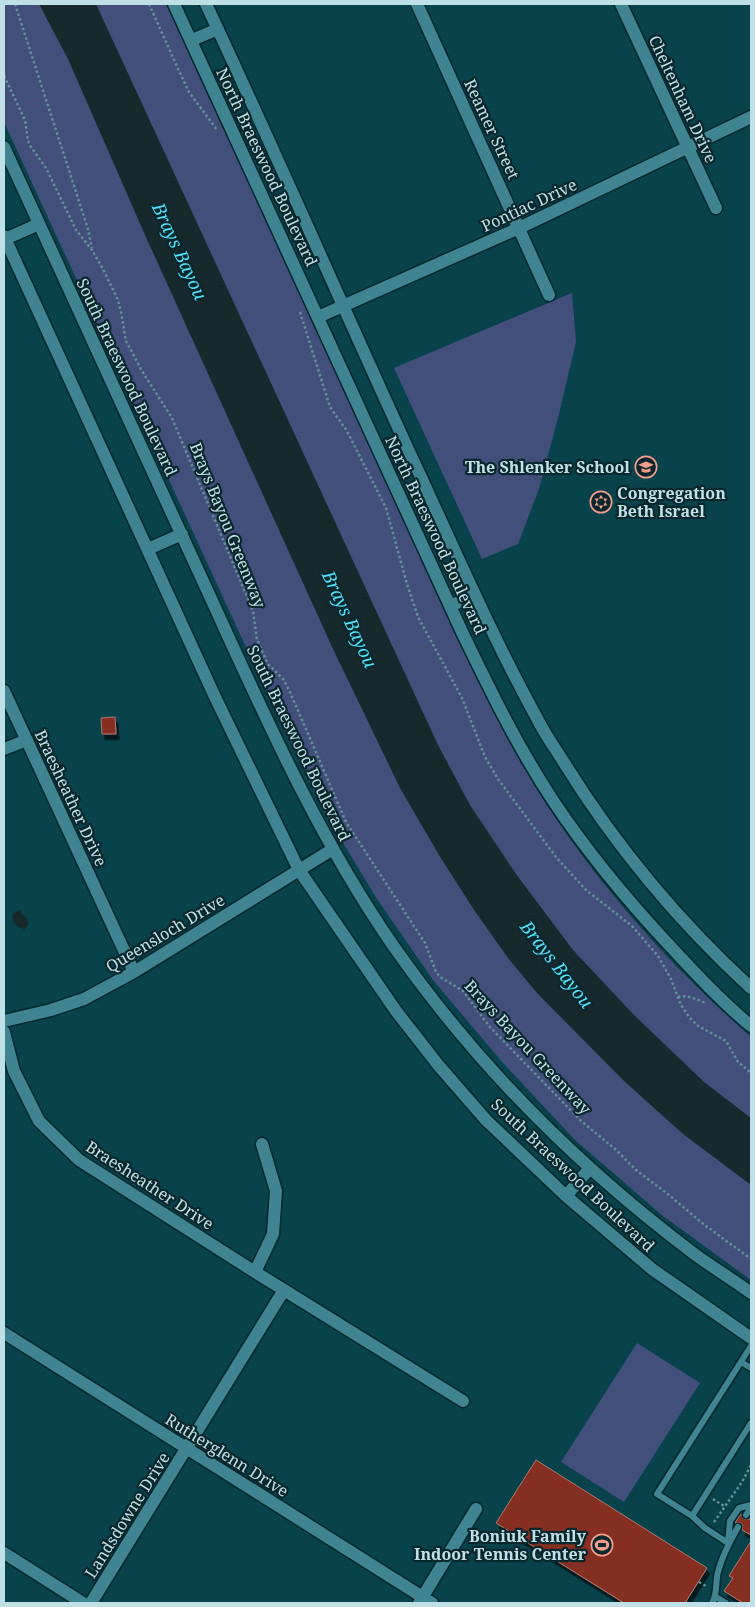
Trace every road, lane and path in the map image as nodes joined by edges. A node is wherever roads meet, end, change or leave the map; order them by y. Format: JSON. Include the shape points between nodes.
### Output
{"nodes":[{"id":1,"x":15,"y":4,"type":"edge"},
{"id":2,"x":174,"y":4,"type":"edge"},
{"id":3,"x":206,"y":4,"type":"edge"},
{"id":4,"x":417,"y":4,"type":"edge"},
{"id":5,"x":621,"y":4,"type":"edge"},
{"id":6,"x":218,"y":29,"type":"junction"},
{"id":7,"x":192,"y":40,"type":"junction"},
{"id":8,"x":4,"y":76,"type":"edge"},
{"id":9,"x":751,"y":117,"type":"edge"},
{"id":10,"x":4,"y":147,"type":"edge"},
{"id":11,"x":687,"y":148,"type":"junction"},
{"id":12,"x":716,"y":208,"type":"dead end"},
{"id":13,"x":39,"y":224,"type":"junction"},
{"id":14,"x":519,"y":228,"type":"junction"},
{"id":15,"x":4,"y":237,"type":"edge"},
{"id":16,"x":92,"y":250,"type":"junction"},
{"id":17,"x":549,"y":295,"type":"dead end"},
{"id":18,"x":342,"y":306,"type":"junction"},
{"id":19,"x":318,"y":317,"type":"junction"},
{"id":20,"x":182,"y":534,"type":"junction"},
{"id":21,"x":148,"y":549,"type":"junction"},
{"id":22,"x":475,"y":595,"type":"junction"},
{"id":23,"x":450,"y":606,"type":"junction"},
{"id":24,"x":4,"y":691,"type":"edge"},
{"id":25,"x":26,"y":740,"type":"junction"},
{"id":26,"x":4,"y":750,"type":"edge"},
{"id":27,"x":333,"y":849,"type":"junction"},
{"id":28,"x":299,"y":870,"type":"junction"},
{"id":29,"x":134,"y":972,"type":"junction"},
{"id":30,"x":751,"y":988,"type":"edge"},
{"id":31,"x":4,"y":1021,"type":"edge"},
{"id":32,"x":751,"y":1026,"type":"edge"},
{"id":33,"x":4,"y":1032,"type":"edge"},
{"id":34,"x":262,"y":1144,"type":"dead end"},
{"id":35,"x":590,"y":1168,"type":"junction"},
{"id":36,"x":566,"y":1196,"type":"junction"},
{"id":37,"x":751,"y":1260,"type":"edge"},
{"id":38,"x":254,"y":1272,"type":"junction"},
{"id":39,"x":284,"y":1290,"type":"junction"},
{"id":40,"x":751,"y":1292,"type":"edge"},
{"id":41,"x":4,"y":1333,"type":"edge"},
{"id":42,"x":751,"y":1338,"type":"edge"},
{"id":43,"x":751,"y":1346,"type":"edge"},
{"id":44,"x":742,"y":1362,"type":"junction"},
{"id":45,"x":751,"y":1368,"type":"edge"},
{"id":46,"x":463,"y":1401,"type":"dead end"},
{"id":47,"x":751,"y":1423,"type":"edge"},
{"id":48,"x":186,"y":1449,"type":"junction"},
{"id":49,"x":751,"y":1464,"type":"edge"},
{"id":50,"x":706,"y":1495,"type":"junction"},
{"id":51,"x":724,"y":1506,"type":"junction"},
{"id":52,"x":751,"y":1506,"type":"edge"},
{"id":53,"x":476,"y":1509,"type":"dead end"},
{"id":54,"x":735,"y":1513,"type":"junction"},
{"id":55,"x":746,"y":1515,"type":"dead end"},
{"id":56,"x":692,"y":1516,"type":"junction"},
{"id":57,"x":738,"y":1527,"type":"dead end"},
{"id":58,"x":705,"y":1528,"type":"junction"},
{"id":59,"x":728,"y":1543,"type":"junction"},
{"id":60,"x":4,"y":1553,"type":"edge"},
{"id":61,"x":716,"y":1597,"type":"junction"},
{"id":62,"x":424,"y":1601,"type":"edge"},
{"id":63,"x":83,"y":1603,"type":"edge"},
{"id":64,"x":91,"y":1603,"type":"edge"},
{"id":65,"x":712,"y":1603,"type":"edge"},
{"id":66,"x":726,"y":1603,"type":"edge"}],
"edges":[{"from":1,"to":16,"type":"path"},
{"from":2,"to":7,"type":"main road","name":"North Braeswood Boulevard"},
{"from":3,"to":6,"type":"main road","name":"North Braeswood Boulevard"},
{"from":4,"to":14,"type":"main road","name":"Reamer Street"},
{"from":5,"to":11,"type":"main road","name":"Cheltenham Drive"},
{"from":6,"to":7,"type":"main road"},
{"from":6,"to":18,"type":"main road","name":"North Braeswood Boulevard"},
{"from":7,"to":19,"type":"main road","name":"North Braeswood Boulevard"},
{"from":8,"to":16,"type":"path","name":"Brays Bayou Greenway","via":[[25,120],[31,147],[46,168],[76,230]]},
{"from":9,"to":11,"type":"main road","name":"Pontiac Drive"},
{"from":10,"to":13,"type":"main road","name":"South Braeswood Boulevard"},
{"from":11,"to":12,"type":"main road","name":"Cheltenham Drive"},
{"from":11,"to":14,"type":"main road","name":"Pontiac Drive"},
{"from":13,"to":15,"type":"main road"},
{"from":13,"to":20,"type":"main road","name":"South Braeswood Boulevard"},
{"from":14,"to":17,"type":"main road","name":"Reamer Street"},
{"from":14,"to":18,"type":"main road","name":"Pontiac Drive"},
{"from":15,"to":21,"type":"main road","name":"South Braeswood Boulevard"},
{"from":16,"to":37,"type":"path","name":"Brays Bayou Greenway","via":[[118,300],[126,341],[172,418],[253,611],[257,640],[268,664],[283,679],[290,692],[346,822],[425,943],[436,972],[463,991],[489,1026],[580,1120],[636,1170]]},
{"from":18,"to":19,"type":"main road","name":"Pontiac Drive"},
{"from":18,"to":22,"type":"main road","name":"North Braeswood Boulevard"},
{"from":19,"to":23,"type":"main road","name":"North Braeswood Boulevard"},
{"from":20,"to":21,"type":"main road"},
{"from":20,"to":27,"type":"main road","name":"South Braeswood Boulevard","via":[[317,823]]},
{"from":21,"to":28,"type":"main road","name":"South Braeswood Boulevard"},
{"from":22,"to":23,"type":"main road"},
{"from":22,"to":30,"type":"main road","name":"North Braeswood Boulevard","via":[[540,724],[582,792],[625,852],[668,903],[720,960]]},
{"from":23,"to":32,"type":"main road","name":"North Braeswood Boulevard","via":[[492,696],[554,801],[584,844],[643,917],[690,968]]},
{"from":24,"to":25,"type":"main road","name":"Braesheather Drive"},
{"from":25,"to":26,"type":"main road"},
{"from":25,"to":29,"type":"main road","name":"Braesheather Drive"},
{"from":27,"to":28,"type":"main road","name":"Queensloch Drive"},
{"from":27,"to":35,"type":"main road","name":"South Braeswood Boulevard","via":[[393,946],[452,1024],[488,1066]]},
{"from":28,"to":29,"type":"main road","name":"Queensloch Drive"},
{"from":28,"to":36,"type":"main road","name":"South Braeswood Boulevard","via":[[396,1011],[440,1066],[486,1120]]},
{"from":29,"to":31,"type":"main road","name":"Queensloch Drive","via":[[84,998]]},
{"from":33,"to":38,"type":"main road","name":"Braesheather Drive","via":[[14,1071],[39,1121],[79,1160]]},
{"from":34,"to":38,"type":"main road","via":[[276,1191],[273,1234]]},
{"from":35,"to":36,"type":"main road"},
{"from":35,"to":40,"type":"main road","name":"South Braeswood Boulevard","via":[[695,1255]]},
{"from":36,"to":42,"type":"main road","name":"South Braeswood Boulevard","via":[[652,1270]]},
{"from":38,"to":39,"type":"main road","name":"Braesheather Drive"},
{"from":39,"to":46,"type":"main road","name":"Braesheather Drive"},
{"from":39,"to":48,"type":"main road","name":"Landsdowne Drive"},
{"from":41,"to":48,"type":"main road","name":"Rutherglenn Drive"},
{"from":43,"to":44,"type":"lane"},
{"from":44,"to":45,"type":"lane"},
{"from":44,"to":56,"type":"lane","via":[[657,1494]]},
{"from":47,"to":50,"type":"lane"},
{"from":48,"to":62,"type":"main road","name":"Rutherglenn Drive"},
{"from":48,"to":64,"type":"main road","name":"Landsdowne Drive"},
{"from":49,"to":51,"type":"path"},
{"from":50,"to":51,"type":"path"},
{"from":50,"to":56,"type":"lane"},
{"from":51,"to":54,"type":"path"},
{"from":51,"to":58,"type":"path","via":[[711,1526]]},
{"from":52,"to":54,"type":"lane","via":[[738,1508]]},
{"from":52,"to":55,"type":"lane"},
{"from":53,"to":62,"type":"main road"},
{"from":54,"to":59,"type":"lane","via":[[730,1521]]},
{"from":56,"to":58,"type":"lane"},
{"from":57,"to":59,"type":"lane"},
{"from":58,"to":59,"type":"lane"},
{"from":59,"to":61,"type":"lane","via":[[718,1573]]},
{"from":60,"to":63,"type":"main road"},
{"from":61,"to":65,"type":"lane"},
{"from":61,"to":66,"type":"lane"}]}
